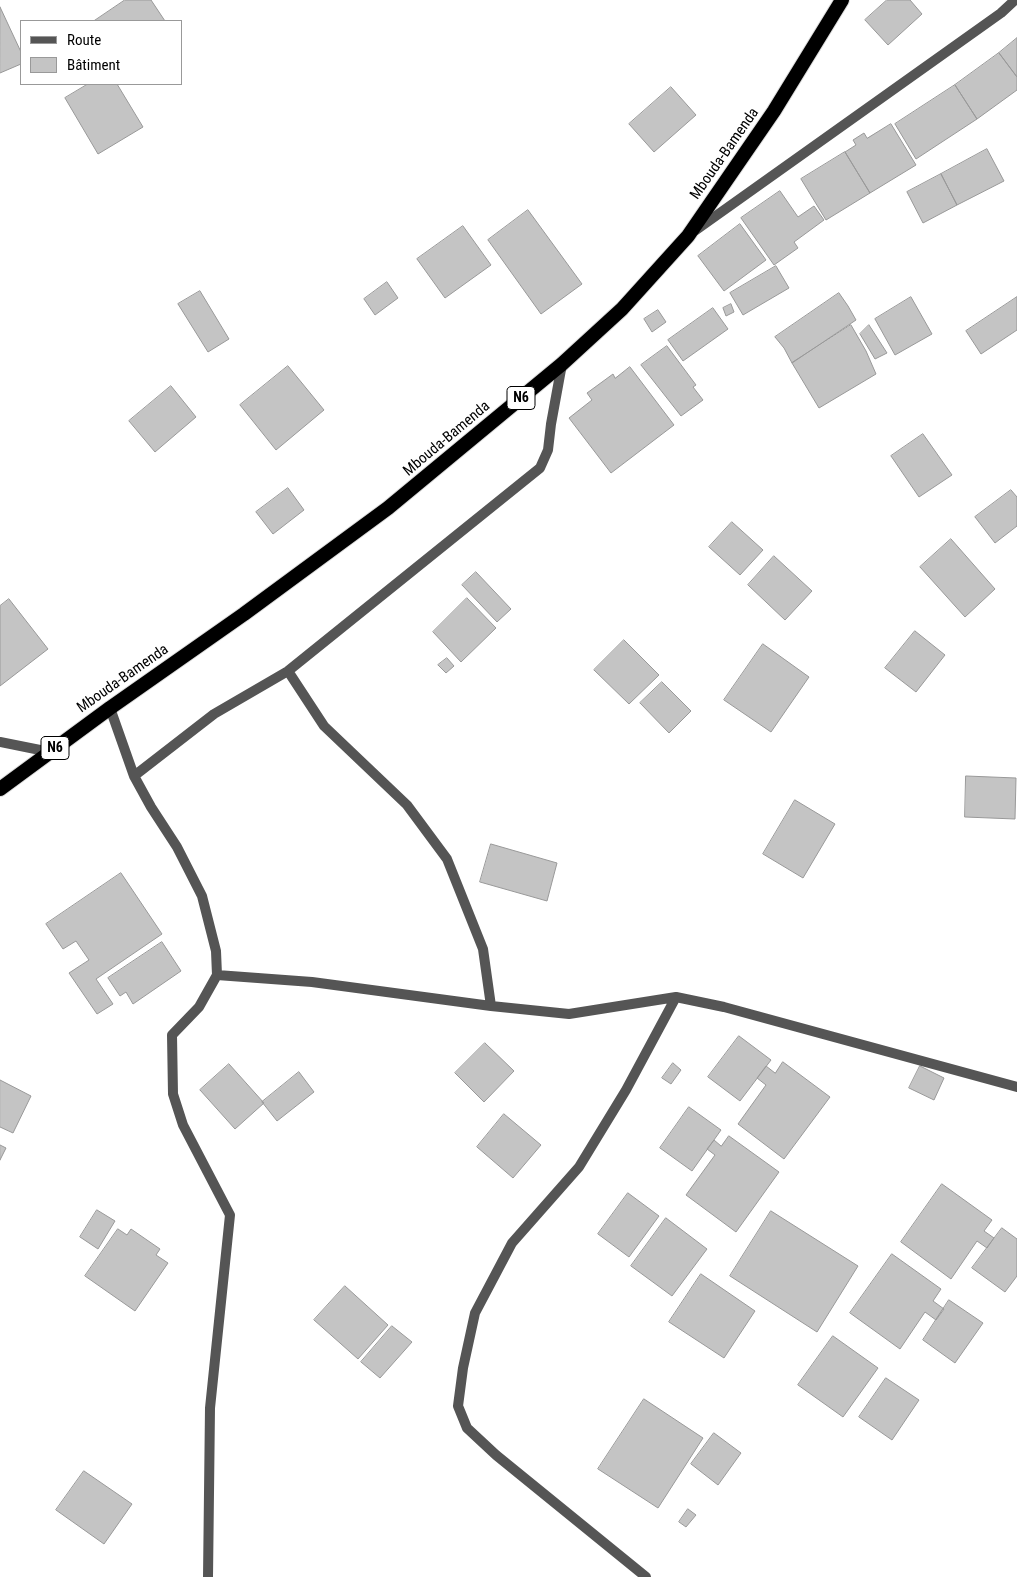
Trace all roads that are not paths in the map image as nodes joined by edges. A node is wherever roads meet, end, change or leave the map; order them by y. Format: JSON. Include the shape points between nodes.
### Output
{"nodes":[{"id":1,"x":842,"y":0,"type":"edge"},
{"id":2,"x":1015,"y":0,"type":"edge"},
{"id":3,"x":688,"y":236,"type":"junction"},
{"id":4,"x":562,"y":364,"type":"junction"},
{"id":5,"x":288,"y":671,"type":"junction"},
{"id":6,"x":110,"y":708,"type":"junction"},
{"id":7,"x":0,"y":742,"type":"edge"},
{"id":8,"x":50,"y":752,"type":"junction"},
{"id":9,"x":134,"y":776,"type":"junction"},
{"id":10,"x":0,"y":789,"type":"edge"},
{"id":11,"x":217,"y":975,"type":"junction"},
{"id":12,"x":676,"y":997,"type":"junction"},
{"id":13,"x":492,"y":1006,"type":"junction"},
{"id":14,"x":1017,"y":1087,"type":"edge"},
{"id":15,"x":208,"y":1577,"type":"edge"},
{"id":16,"x":646,"y":1577,"type":"edge"}],
"edges":[{"from":1,"to":3,"type":"highway","name":"Mbouda-Bamenda","number":"N6","via":[[774,111]]},
{"from":2,"to":3,"type":"street"},
{"from":3,"to":4,"type":"highway","name":"Mbouda-Bamenda","number":"N6","via":[[622,309]]},
{"from":4,"to":5,"type":"street","via":[[548,450],[540,468]]},
{"from":4,"to":6,"type":"highway","name":"Mbouda-Bamenda","number":"N6","via":[[388,508]]},
{"from":5,"to":9,"type":"street","via":[[214,714]]},
{"from":5,"to":13,"type":"street","via":[[324,726],[407,805],[447,859],[483,949]]},
{"from":6,"to":8,"type":"highway","name":"Mbouda-Bamenda","number":"N6"},
{"from":6,"to":9,"type":"street"},
{"from":7,"to":8,"type":"street"},
{"from":8,"to":10,"type":"highway","name":"Mbouda-Bamenda","number":"N6"},
{"from":9,"to":11,"type":"street","via":[[202,896],[216,951]]},
{"from":11,"to":13,"type":"street","via":[[312,982]]},
{"from":11,"to":15,"type":"street","via":[[199,1007],[172,1035],[172,1094],[183,1125],[230,1214],[210,1408]]},
{"from":12,"to":13,"type":"street","via":[[569,1014]]},
{"from":12,"to":14,"type":"street","via":[[724,1007]]},
{"from":12,"to":16,"type":"street","via":[[626,1090],[579,1167],[512,1243],[476,1313],[458,1406],[467,1428],[496,1455]]}]}
